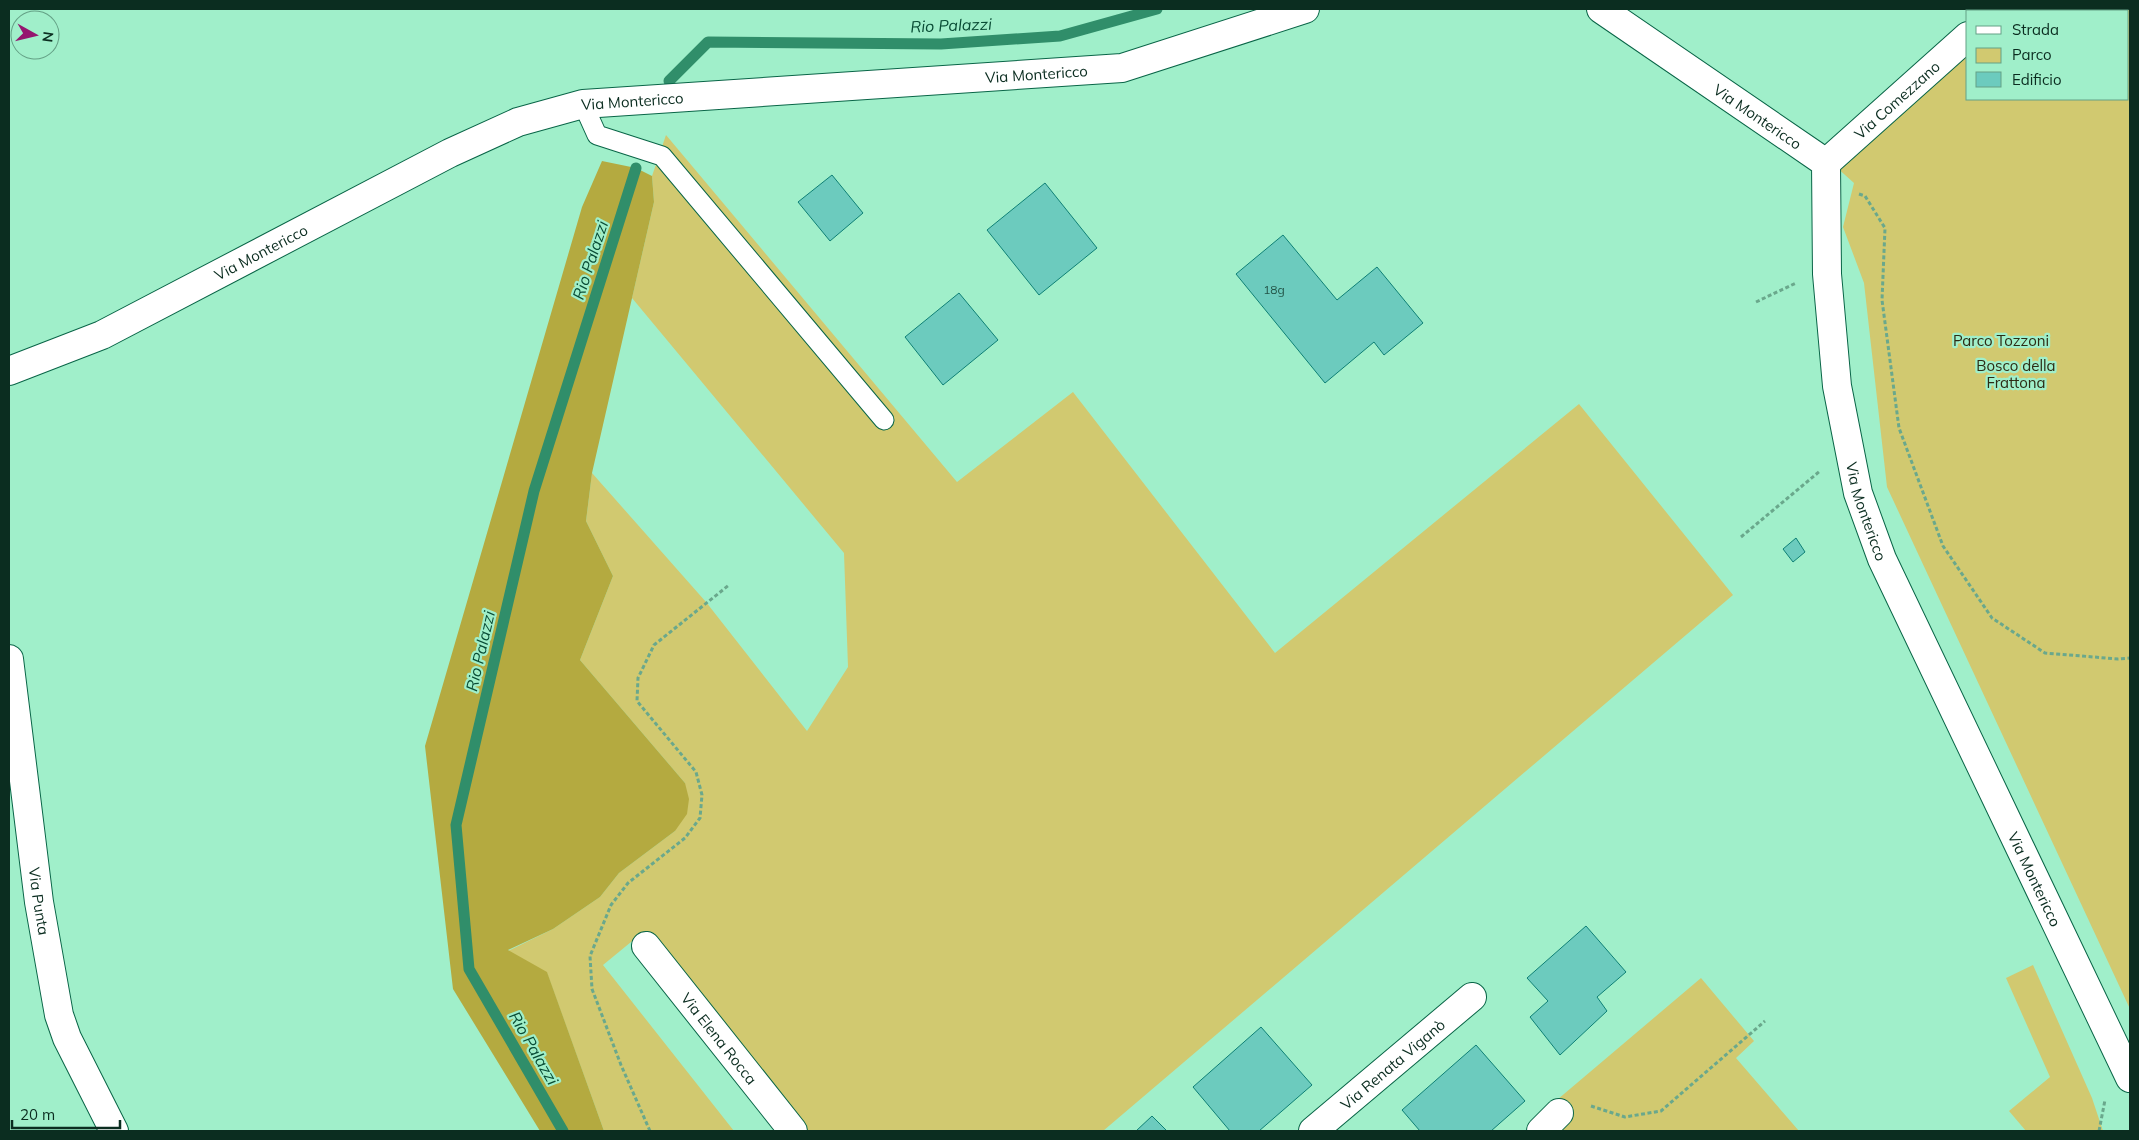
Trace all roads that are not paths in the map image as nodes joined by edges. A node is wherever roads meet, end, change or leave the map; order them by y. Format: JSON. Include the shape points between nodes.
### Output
{"nodes":[{"id":1,"x":1305,"y":9,"type":"edge"},
{"id":2,"x":1601,"y":9,"type":"edge"},
{"id":3,"x":1966,"y":38,"type":"edge"},
{"id":4,"x":583,"y":104,"type":"junction"},
{"id":5,"x":1826,"y":163,"type":"junction"},
{"id":6,"x":9,"y":370,"type":"edge"},
{"id":7,"x":884,"y":420,"type":"dead end"},
{"id":8,"x":9,"y":659,"type":"edge"},
{"id":9,"x":646,"y":946,"type":"dead end"},
{"id":10,"x":1472,"y":997,"type":"dead end"},
{"id":11,"x":2130,"y":1078,"type":"edge"},
{"id":12,"x":114,"y":1131,"type":"edge"},
{"id":13,"x":793,"y":1131,"type":"edge"},
{"id":14,"x":1313,"y":1131,"type":"edge"}],
"edges":[{"from":1,"to":4,"type":"street","name":"Via Montericco","via":[[1122,68]]},
{"from":2,"to":5,"type":"street","name":"Via Montericco"},
{"from":3,"to":5,"type":"street","name":"Via Comezzano"},
{"from":4,"to":6,"type":"street","name":"Via Montericco","via":[[518,122],[450,153],[102,335]]},
{"from":4,"to":7,"type":"lane","via":[[598,135],[662,156]]},
{"from":5,"to":11,"type":"street","name":"Via Montericco","via":[[1827,274],[1837,386],[1858,493],[1882,559]]},
{"from":8,"to":12,"type":"street","name":"Via Punta","via":[[39,902],[59,1015],[67,1038]]},
{"from":9,"to":13,"type":"street","name":"Via Elena Rocca"},
{"from":10,"to":14,"type":"street","name":"Via Renata Viganò"}]}
